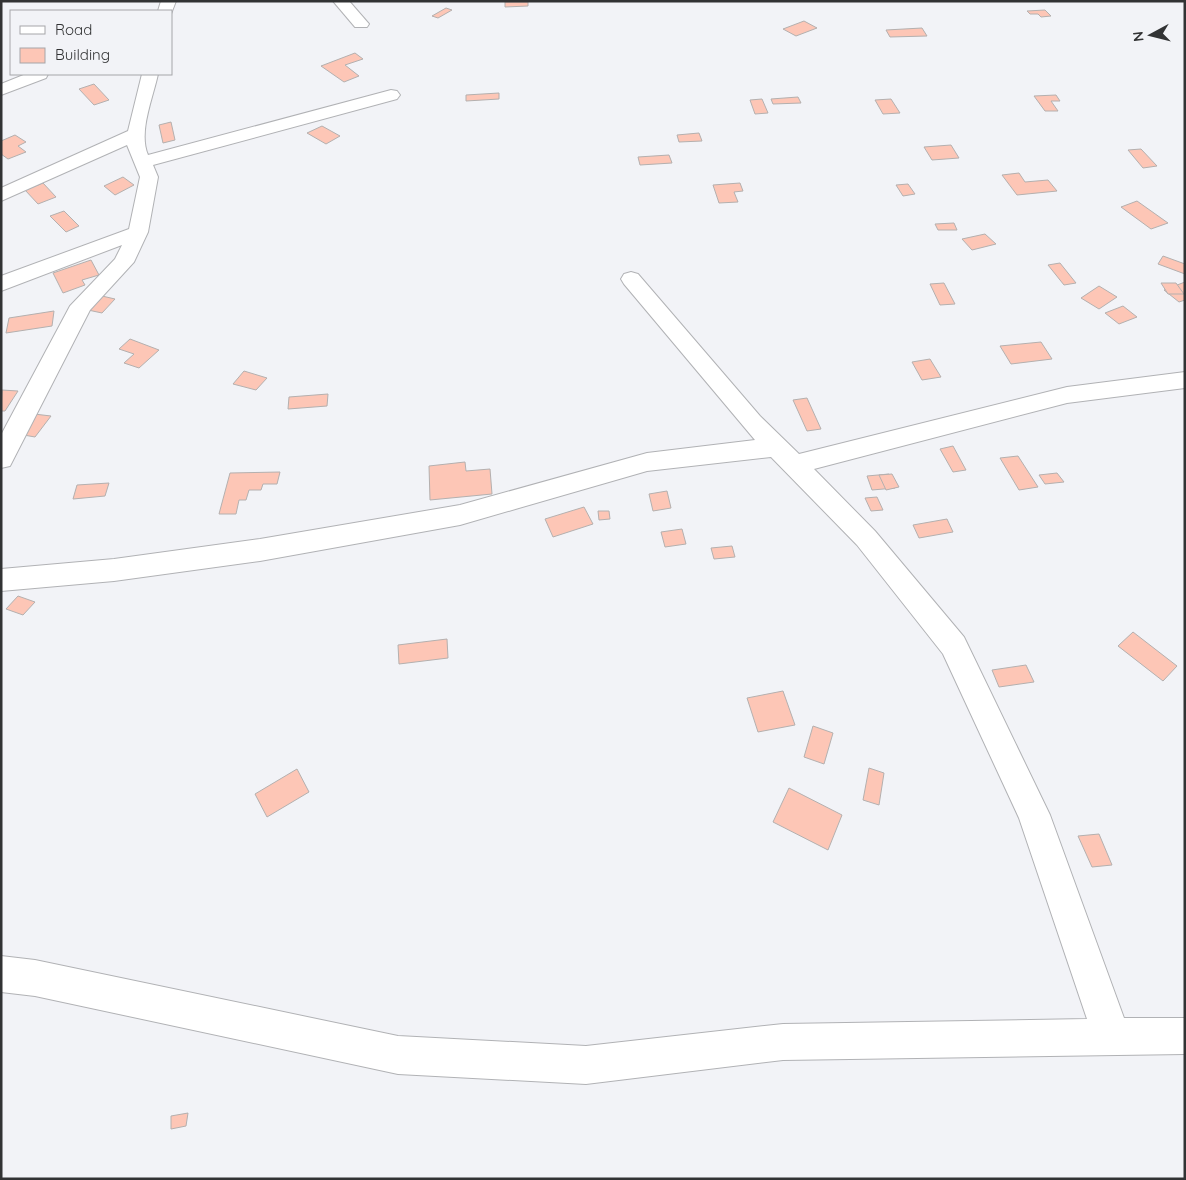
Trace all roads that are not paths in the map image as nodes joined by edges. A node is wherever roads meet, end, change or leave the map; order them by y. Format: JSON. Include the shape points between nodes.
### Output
{"nodes":[{"id":1,"x":340,"y":1,"type":"edge"},
{"id":2,"x":361,"y":24,"type":"dead end"},
{"id":3,"x":38,"y":75,"type":"edge"},
{"id":4,"x":150,"y":75,"type":"edge"},
{"id":5,"x":1,"y":90,"type":"edge"},
{"id":6,"x":391,"y":95,"type":"dead end"},
{"id":7,"x":136,"y":134,"type":"junction"},
{"id":8,"x":142,"y":162,"type":"junction"},
{"id":9,"x":1,"y":195,"type":"edge"},
{"id":10,"x":138,"y":232,"type":"junction"},
{"id":11,"x":631,"y":280,"type":"dead end"},
{"id":12,"x":1,"y":284,"type":"edge"},
{"id":13,"x":1185,"y":380,"type":"edge"},
{"id":14,"x":3,"y":450,"type":"edge"},
{"id":15,"x":785,"y":456,"type":"junction"},
{"id":16,"x":1,"y":580,"type":"edge"},
{"id":17,"x":1,"y":974,"type":"edge"},
{"id":18,"x":1185,"y":1036,"type":"edge"},
{"id":19,"x":1112,"y":1037,"type":"junction"}],
"edges":[{"from":1,"to":2,"type":"street"},
{"from":3,"to":5,"type":"street"},
{"from":4,"to":7,"type":"street"},
{"from":6,"to":8,"type":"street"},
{"from":7,"to":8,"type":"street","via":[[136,147]]},
{"from":7,"to":9,"type":"street"},
{"from":8,"to":10,"type":"street","via":[[149,177]]},
{"from":10,"to":12,"type":"street"},
{"from":10,"to":14,"type":"street","via":[[124,262],[80,306]]},
{"from":11,"to":15,"type":"street"},
{"from":13,"to":15,"type":"street","via":[[1067,395]]},
{"from":15,"to":16,"type":"street","via":[[647,462],[460,515],[260,550],[114,570]]},
{"from":15,"to":19,"type":"street","via":[[866,538],[954,646],[1034,815]]},
{"from":17,"to":19,"type":"street","via":[[35,978],[398,1055],[586,1065],[783,1042]]},
{"from":18,"to":19,"type":"street"}]}
